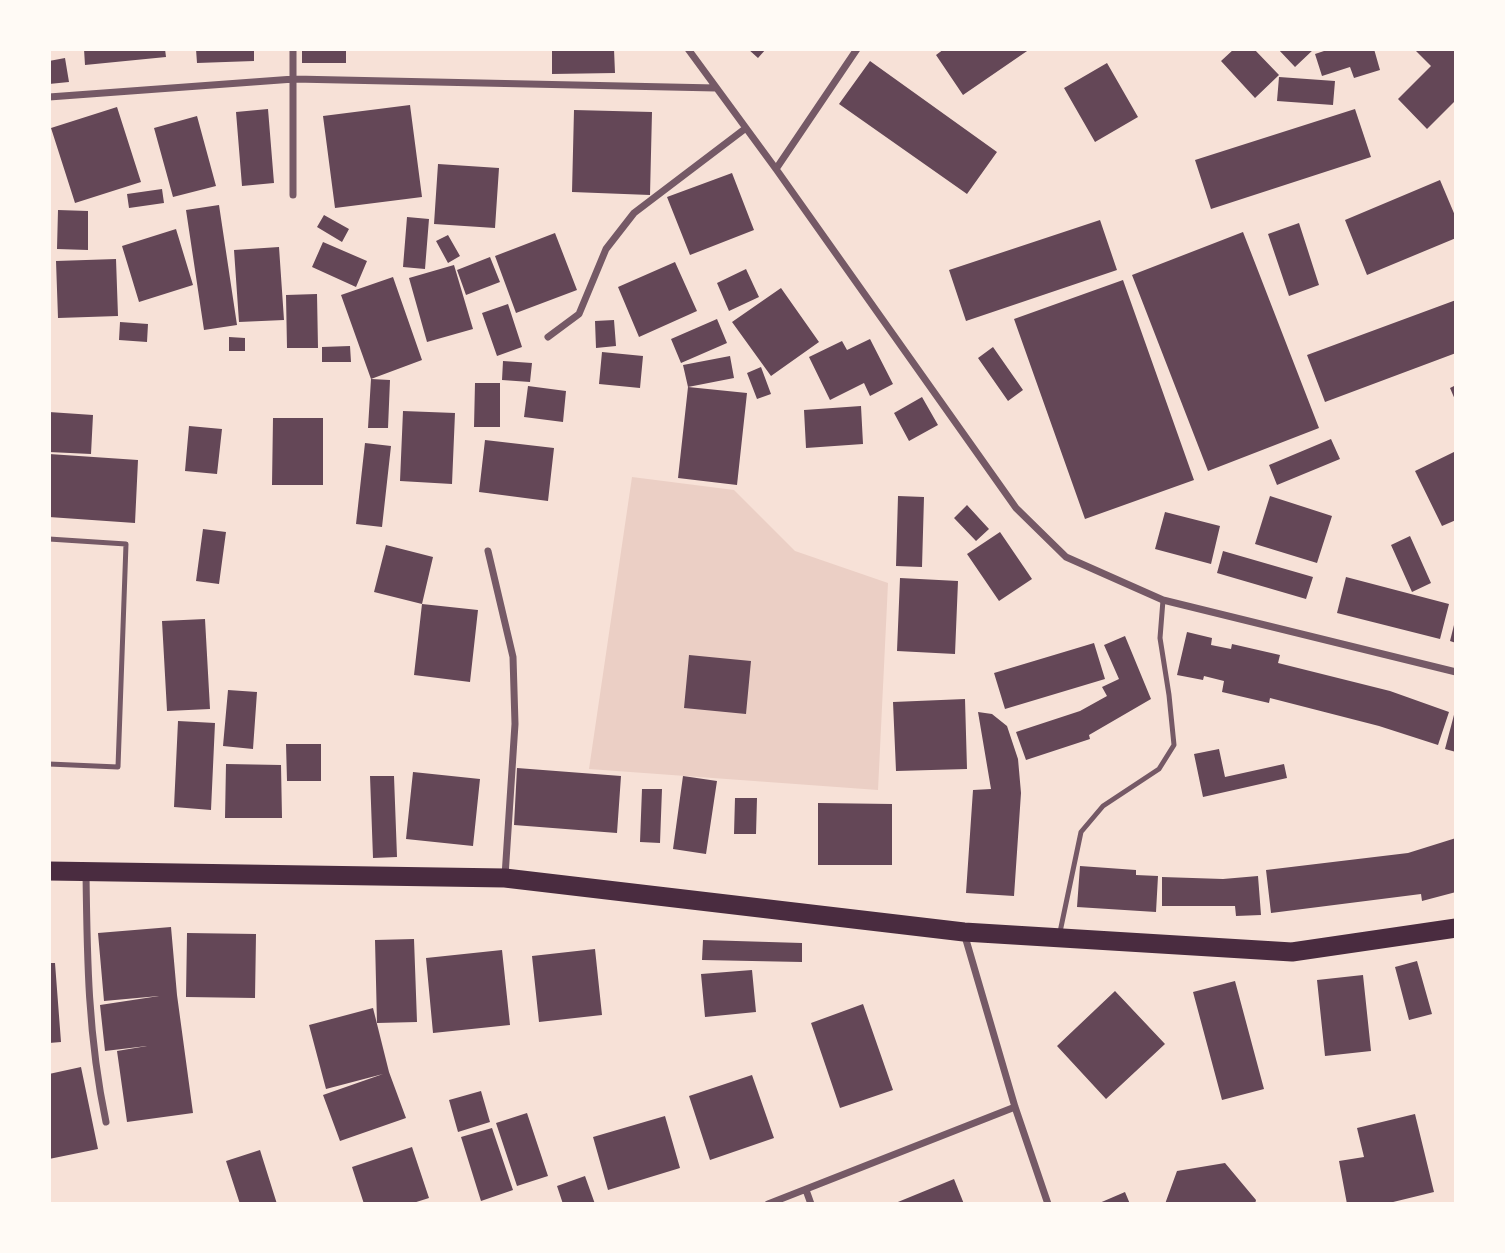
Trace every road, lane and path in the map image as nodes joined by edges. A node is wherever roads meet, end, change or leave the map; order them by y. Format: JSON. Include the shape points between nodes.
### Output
{"nodes":[{"id":1,"x":293,"y":49,"type":"edge"},
{"id":2,"x":688,"y":49,"type":"edge"},
{"id":3,"x":857,"y":49,"type":"edge"},
{"id":4,"x":294,"y":79,"type":"junction"},
{"id":5,"x":716,"y":88,"type":"junction"},
{"id":6,"x":49,"y":97,"type":"edge"},
{"id":7,"x":746,"y":128,"type":"junction"},
{"id":8,"x":776,"y":169,"type":"junction"},
{"id":9,"x":292,"y":195,"type":"dead end"},
{"id":10,"x":548,"y":337,"type":"dead end"},
{"id":11,"x":49,"y":539,"type":"edge"},
{"id":12,"x":488,"y":551,"type":"dead end"},
{"id":13,"x":1163,"y":600,"type":"junction"},
{"id":14,"x":1456,"y":672,"type":"edge"},
{"id":15,"x":49,"y":764,"type":"edge"},
{"id":16,"x":49,"y":871,"type":"edge"},
{"id":17,"x":86,"y":872,"type":"junction"},
{"id":18,"x":505,"y":878,"type":"junction"},
{"id":19,"x":1456,"y":928,"type":"edge"},
{"id":20,"x":964,"y":932,"type":"junction"},
{"id":21,"x":1059,"y":937,"type":"junction"},
{"id":22,"x":1015,"y":1107,"type":"junction"},
{"id":23,"x":106,"y":1122,"type":"dead end"},
{"id":24,"x":806,"y":1190,"type":"junction"},
{"id":25,"x":768,"y":1204,"type":"edge"},
{"id":26,"x":811,"y":1204,"type":"edge"},
{"id":27,"x":1048,"y":1204,"type":"edge"}],
"edges":[{"from":1,"to":4,"type":"street"},
{"from":2,"to":5,"type":"street"},
{"from":3,"to":8,"type":"street"},
{"from":4,"to":5,"type":"street"},
{"from":4,"to":6,"type":"street"},
{"from":4,"to":9,"type":"street"},
{"from":5,"to":7,"type":"street"},
{"from":7,"to":8,"type":"street"},
{"from":7,"to":10,"type":"street","via":[[634,213],[606,249],[579,314]]},
{"from":8,"to":13,"type":"street","via":[[1016,508],[1066,557]]},
{"from":11,"to":15,"type":"lane","via":[[125,544],[118,767]]},
{"from":12,"to":18,"type":"street","via":[[513,657],[515,724]]},
{"from":13,"to":14,"type":"street"},
{"from":13,"to":21,"type":"lane","via":[[1160,638],[1174,745],[1159,769],[1103,806],[1081,832]]},
{"from":16,"to":17,"type":"highway"},
{"from":17,"to":18,"type":"highway"},
{"from":17,"to":23,"type":"street","via":[[87,973],[95,1070]]},
{"from":18,"to":20,"type":"highway"},
{"from":19,"to":21,"type":"highway","via":[[1292,952]]},
{"from":20,"to":21,"type":"highway"},
{"from":20,"to":22,"type":"street"},
{"from":22,"to":24,"type":"street"},
{"from":22,"to":27,"type":"street"},
{"from":24,"to":25,"type":"street"},
{"from":24,"to":26,"type":"street"}]}
